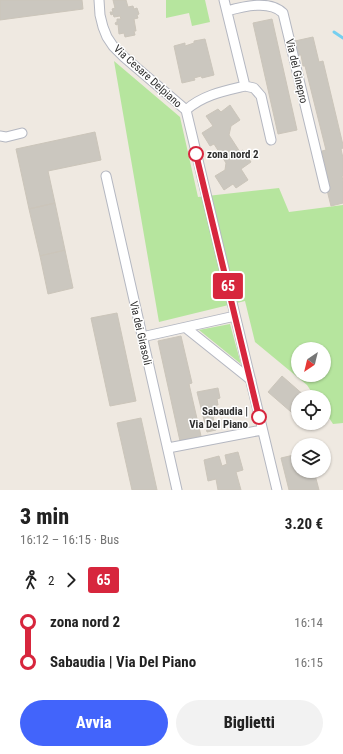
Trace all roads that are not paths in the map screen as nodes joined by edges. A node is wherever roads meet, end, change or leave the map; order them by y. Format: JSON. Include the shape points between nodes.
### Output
{"nodes":[{"id":1,"x":99,"y":0,"type":"edge"},
{"id":2,"x":224,"y":0,"type":"edge"},
{"id":3,"x":227,"y":11,"type":"junction"},
{"id":4,"x":245,"y":86,"type":"junction"},
{"id":5,"x":186,"y":110,"type":"junction"},
{"id":6,"x":22,"y":133,"type":"dead end"},
{"id":7,"x":0,"y":136,"type":"edge"},
{"id":8,"x":271,"y":140,"type":"dead end"},
{"id":9,"x":106,"y":176,"type":"dead end"},
{"id":10,"x":325,"y":188,"type":"dead end"},
{"id":11,"x":235,"y":316,"type":"junction"},
{"id":12,"x":186,"y":328,"type":"junction"},
{"id":13,"x":142,"y":337,"type":"junction"},
{"id":14,"x":250,"y":380,"type":"junction"},
{"id":15,"x":262,"y":430,"type":"junction"},
{"id":16,"x":168,"y":448,"type":"junction"},
{"id":17,"x":177,"y":490,"type":"edge"},
{"id":18,"x":277,"y":490,"type":"edge"}],
"edges":[{"from":1,"to":5,"type":"street","name":"Via Cesare Delpiano","via":[[103,27],[113,46]]},
{"from":2,"to":3,"type":"street"},
{"from":3,"to":4,"type":"street"},
{"from":3,"to":10,"type":"street","name":"Via del Ginepro","via":[[266,2],[276,6],[283,13]]},
{"from":4,"to":5,"type":"street","via":[[197,101]]},
{"from":4,"to":8,"type":"street","via":[[254,88],[261,96]]},
{"from":5,"to":11,"type":"street","name":"Via Cesare Delpiano"},
{"from":6,"to":7,"type":"street"},
{"from":9,"to":13,"type":"street","name":"Via dei Girasoli"},
{"from":11,"to":12,"type":"street"},
{"from":11,"to":14,"type":"street","name":"Via Cesare Delpiano"},
{"from":12,"to":13,"type":"street"},
{"from":12,"to":14,"type":"street"},
{"from":13,"to":16,"type":"street","name":"Via dei Girasoli"},
{"from":14,"to":15,"type":"street","name":"Via Cesare Delpiano"},
{"from":15,"to":16,"type":"street"},
{"from":15,"to":18,"type":"street","name":"Via Cesare Delpiano"},
{"from":16,"to":17,"type":"street","name":"Via dei Girasoli"}]}
